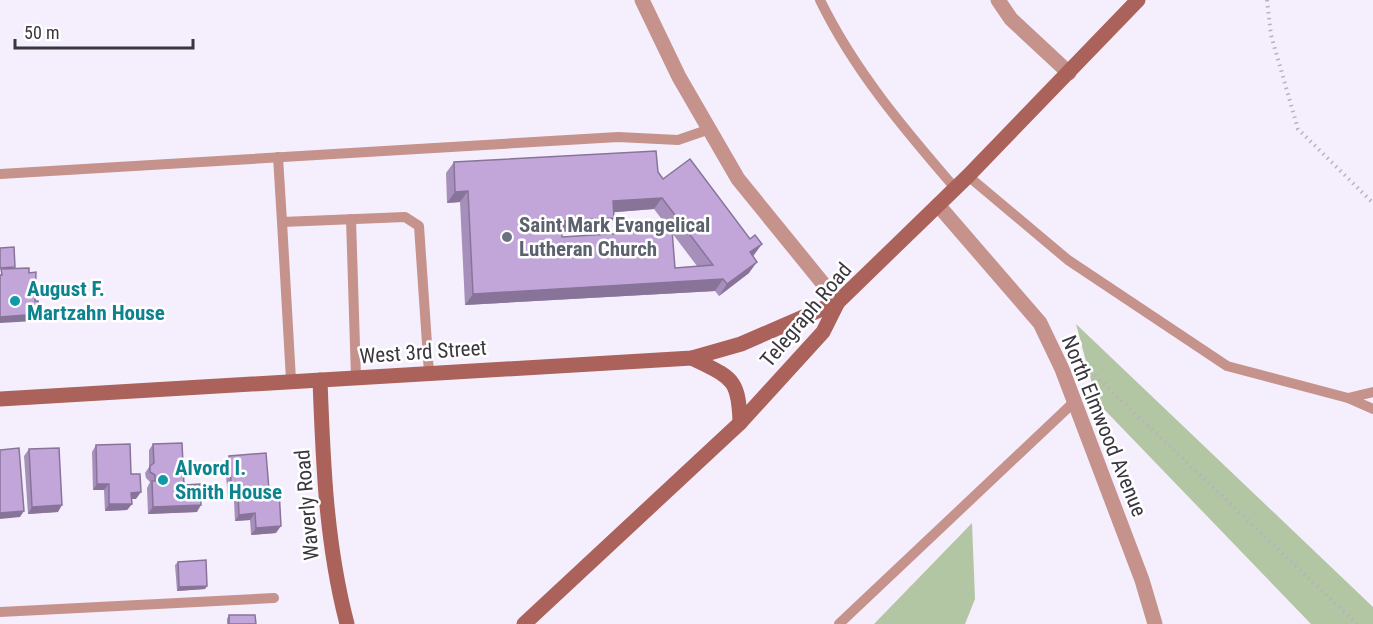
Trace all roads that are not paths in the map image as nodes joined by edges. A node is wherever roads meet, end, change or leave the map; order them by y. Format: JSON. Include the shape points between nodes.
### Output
{"nodes":[{"id":1,"x":642,"y":0,"type":"edge"},
{"id":2,"x":820,"y":0,"type":"edge"},
{"id":3,"x":998,"y":0,"type":"edge"},
{"id":4,"x":1138,"y":0,"type":"edge"},
{"id":5,"x":1069,"y":73,"type":"junction"},
{"id":6,"x":707,"y":130,"type":"junction"},
{"id":7,"x":278,"y":157,"type":"junction"},
{"id":8,"x":0,"y":174,"type":"edge"},
{"id":9,"x":968,"y":176,"type":"junction"},
{"id":10,"x":955,"y":188,"type":"junction"},
{"id":11,"x":938,"y":205,"type":"junction"},
{"id":12,"x":351,"y":219,"type":"junction"},
{"id":13,"x":282,"y":222,"type":"junction"},
{"id":14,"x":838,"y":302,"type":"junction"},
{"id":15,"x":692,"y":358,"type":"junction"},
{"id":16,"x":429,"y":373,"type":"junction"},
{"id":17,"x":356,"y":378,"type":"junction"},
{"id":18,"x":291,"y":380,"type":"junction"},
{"id":19,"x":320,"y":380,"type":"junction"},
{"id":20,"x":1373,"y":392,"type":"edge"},
{"id":21,"x":1348,"y":398,"type":"junction"},
{"id":22,"x":0,"y":399,"type":"edge"},
{"id":23,"x":1073,"y":403,"type":"junction"},
{"id":24,"x":1373,"y":409,"type":"edge"},
{"id":25,"x":740,"y":423,"type":"junction"},
{"id":26,"x":274,"y":598,"type":"dead end"},
{"id":27,"x":0,"y":612,"type":"edge"},
{"id":28,"x":347,"y":624,"type":"edge"},
{"id":29,"x":524,"y":624,"type":"edge"},
{"id":30,"x":839,"y":624,"type":"edge"},
{"id":31,"x":1155,"y":624,"type":"edge"}],
"edges":[{"from":1,"to":6,"type":"street"},
{"from":2,"to":10,"type":"lane","via":[[838,37],[898,121]]},
{"from":3,"to":5,"type":"street","via":[[1011,19]]},
{"from":4,"to":5,"type":"street","name":"Telegraph Road"},
{"from":5,"to":9,"type":"street","name":"Telegraph Road"},
{"from":6,"to":7,"type":"lane","via":[[678,140],[618,137]]},
{"from":6,"to":14,"type":"street","via":[[738,179]]},
{"from":7,"to":8,"type":"lane"},
{"from":7,"to":13,"type":"lane"},
{"from":9,"to":10,"type":"street","name":"Telegraph Road"},
{"from":9,"to":21,"type":"lane","via":[[1068,260],[1227,366]]},
{"from":10,"to":11,"type":"street","name":"Telegraph Road"},
{"from":11,"to":14,"type":"street","name":"Telegraph Road"},
{"from":11,"to":23,"type":"street","name":"North Elmwood Avenue","via":[[1040,323]]},
{"from":12,"to":13,"type":"lane"},
{"from":12,"to":16,"type":"lane","via":[[405,217],[419,226]]},
{"from":12,"to":17,"type":"lane"},
{"from":13,"to":18,"type":"lane"},
{"from":14,"to":15,"type":"street","name":"West 3rd Street","via":[[741,344]]},
{"from":14,"to":25,"type":"street","name":"Telegraph Road","via":[[823,332]]},
{"from":15,"to":16,"type":"street","name":"West 3rd Street"},
{"from":15,"to":25,"type":"street","via":[[735,386]]},
{"from":16,"to":17,"type":"street","name":"West 3rd Street"},
{"from":17,"to":19,"type":"street","name":"West 3rd Street"},
{"from":18,"to":19,"type":"street","name":"West 3rd Street"},
{"from":18,"to":22,"type":"street","name":"West 3rd Street"},
{"from":19,"to":28,"type":"street","name":"Waverly Road","via":[[325,500],[331,552]]},
{"from":20,"to":21,"type":"lane"},
{"from":21,"to":24,"type":"lane"},
{"from":23,"to":30,"type":"lane"},
{"from":23,"to":31,"type":"street","name":"North Elmwood Avenue","via":[[1142,580]]},
{"from":25,"to":29,"type":"street","name":"Telegraph Road"},
{"from":26,"to":27,"type":"lane"}]}
